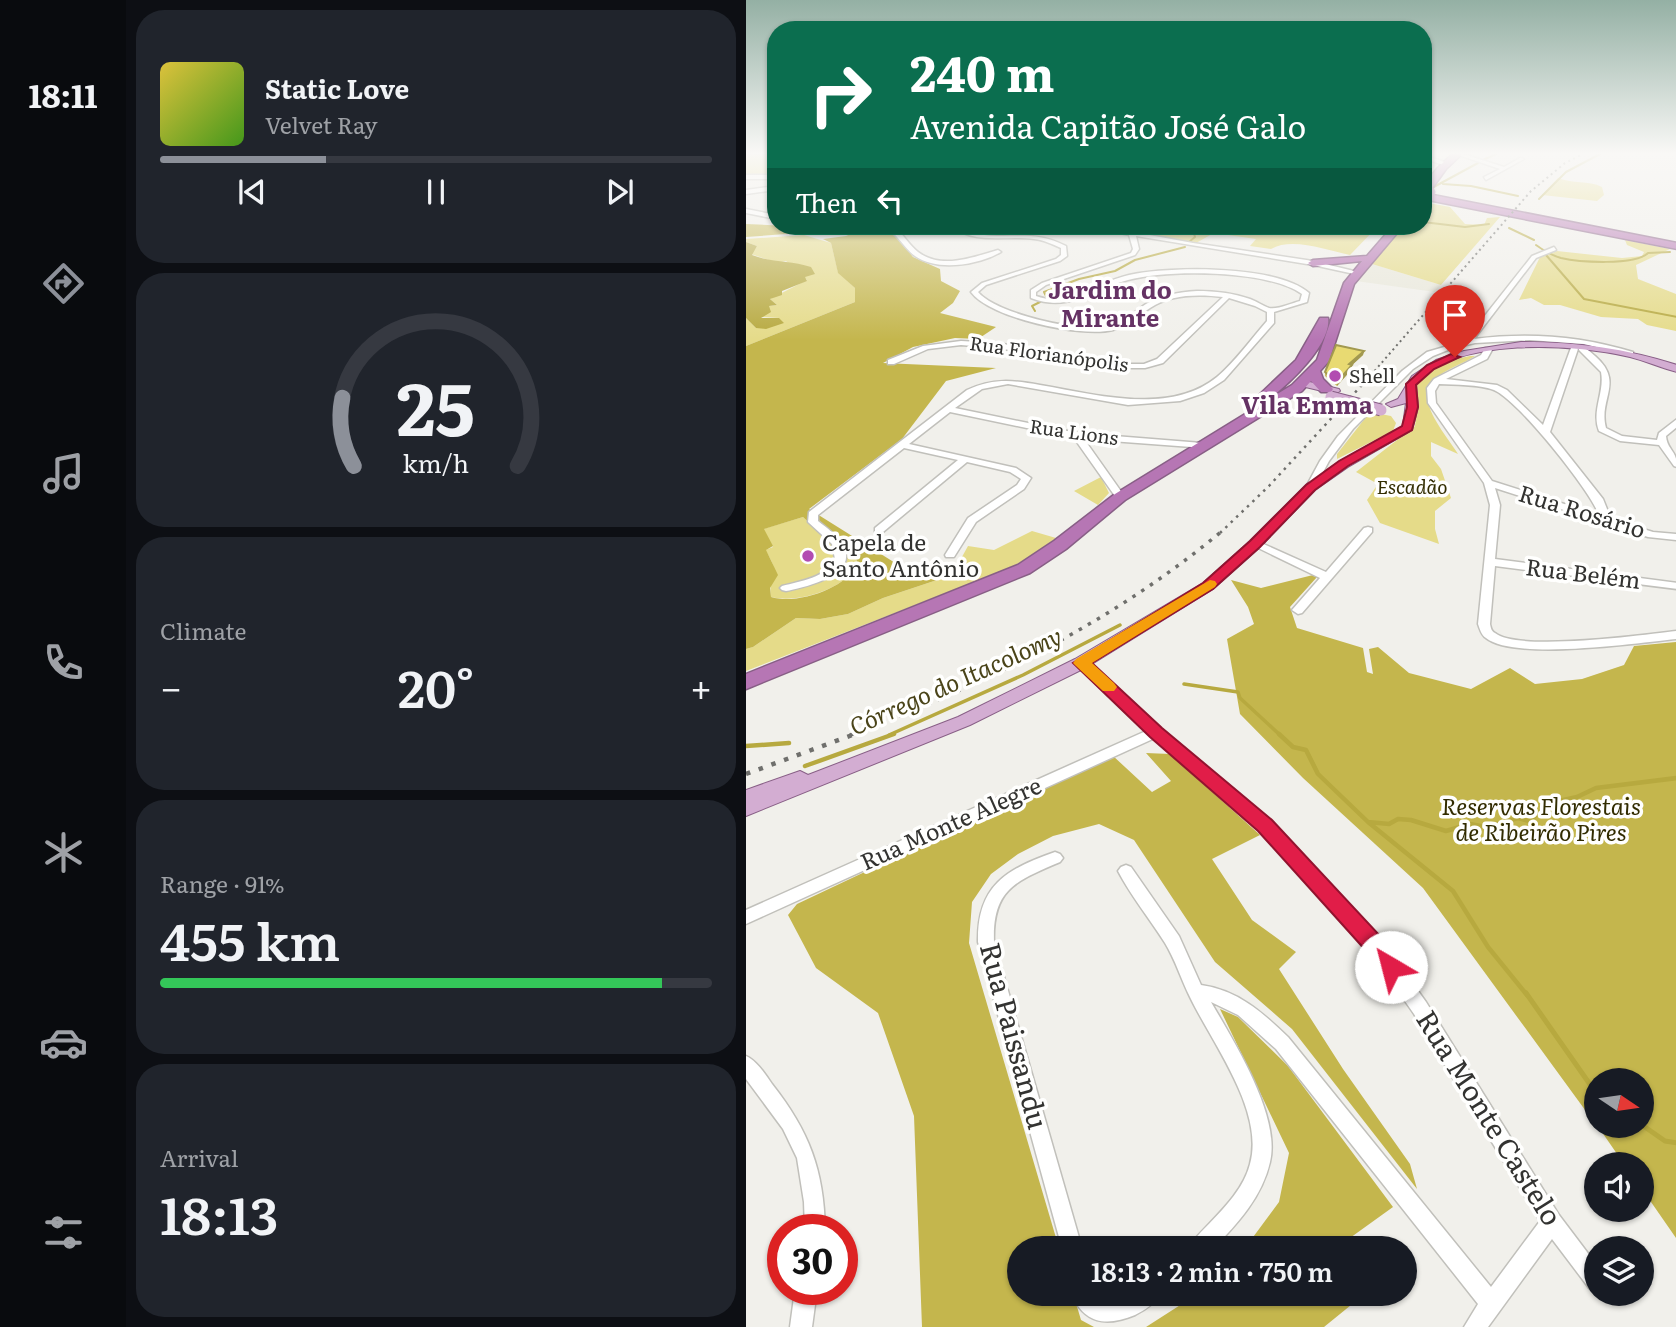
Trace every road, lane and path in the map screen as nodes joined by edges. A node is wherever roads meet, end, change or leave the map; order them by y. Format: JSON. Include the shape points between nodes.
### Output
{"nodes":[{"id":1,"x":1531,"y":216,"type":"edge"},
{"id":2,"x":1547,"y":216,"type":"edge"},
{"id":3,"x":900,"y":235,"type":"edge"},
{"id":4,"x":966,"y":235,"type":"edge"},
{"id":5,"x":1022,"y":235,"type":"edge"},
{"id":6,"x":1022,"y":235,"type":"edge"},
{"id":7,"x":1132,"y":235,"type":"edge"},
{"id":8,"x":1138,"y":235,"type":"edge"},
{"id":9,"x":1382,"y":235,"type":"edge"},
{"id":10,"x":1389,"y":235,"type":"edge"},
{"id":11,"x":1676,"y":239,"type":"edge"},
{"id":12,"x":1676,"y":246,"type":"edge"},
{"id":13,"x":1547,"y":251,"type":"dead end"},
{"id":14,"x":999,"y":252,"type":"dead end"},
{"id":15,"x":1363,"y":258,"type":"junction"},
{"id":16,"x":1313,"y":262,"type":"junction"},
{"id":17,"x":1351,"y":275,"type":"junction"},
{"id":18,"x":1226,"y":298,"type":"junction"},
{"id":19,"x":1270,"y":312,"type":"junction"},
{"id":20,"x":1467,"y":343,"type":"junction"},
{"id":21,"x":1578,"y":348,"type":"junction"},
{"id":22,"x":1488,"y":350,"type":"junction"},
{"id":23,"x":1310,"y":352,"type":"junction"},
{"id":24,"x":1630,"y":355,"type":"junction"},
{"id":25,"x":1323,"y":361,"type":"junction"},
{"id":26,"x":891,"y":362,"type":"dead end"},
{"id":27,"x":1676,"y":369,"type":"edge"},
{"id":28,"x":1314,"y":372,"type":"junction"},
{"id":29,"x":1437,"y":381,"type":"junction"},
{"id":30,"x":1411,"y":384,"type":"junction"},
{"id":31,"x":1312,"y":387,"type":"junction"},
{"id":32,"x":1385,"y":407,"type":"junction"},
{"id":33,"x":948,"y":409,"type":"junction"},
{"id":34,"x":1409,"y":411,"type":"junction"},
{"id":35,"x":1676,"y":422,"type":"edge"},
{"id":36,"x":1545,"y":432,"type":"junction"},
{"id":37,"x":1394,"y":435,"type":"junction"},
{"id":38,"x":1077,"y":436,"type":"junction"},
{"id":39,"x":1108,"y":439,"type":"junction"},
{"id":40,"x":1662,"y":443,"type":"junction"},
{"id":41,"x":904,"y":445,"type":"junction"},
{"id":42,"x":1196,"y":446,"type":"junction"},
{"id":43,"x":1089,"y":451,"type":"junction"},
{"id":44,"x":964,"y":460,"type":"junction"},
{"id":45,"x":1676,"y":464,"type":"edge"},
{"id":46,"x":1489,"y":483,"type":"junction"},
{"id":47,"x":1311,"y":487,"type":"junction"},
{"id":48,"x":1118,"y":495,"type":"junction"},
{"id":49,"x":1606,"y":519,"type":"junction"},
{"id":50,"x":879,"y":530,"type":"dead end"},
{"id":51,"x":1368,"y":530,"type":"dead end"},
{"id":52,"x":1676,"y":537,"type":"edge"},
{"id":53,"x":1255,"y":544,"type":"junction"},
{"id":54,"x":950,"y":555,"type":"dead end"},
{"id":55,"x":1490,"y":562,"type":"junction"},
{"id":56,"x":1326,"y":576,"type":"junction"},
{"id":57,"x":1676,"y":586,"type":"edge"},
{"id":58,"x":786,"y":589,"type":"dead end"},
{"id":59,"x":1298,"y":610,"type":"dead end"},
{"id":60,"x":1676,"y":635,"type":"edge"},
{"id":61,"x":1081,"y":663,"type":"junction"},
{"id":62,"x":747,"y":682,"type":"edge"},
{"id":63,"x":1156,"y":732,"type":"junction"},
{"id":64,"x":850,"y":765,"type":"junction"},
{"id":65,"x":746,"y":797,"type":"edge"},
{"id":66,"x":746,"y":809,"type":"edge"},
{"id":67,"x":1055,"y":858,"type":"dead end"},
{"id":68,"x":1126,"y":871,"type":"dead end"},
{"id":69,"x":746,"y":917,"type":"edge"},
{"id":70,"x":1196,"y":992,"type":"junction"},
{"id":71,"x":746,"y":1065,"type":"edge"},
{"id":72,"x":815,"y":1214,"type":"edge"},
{"id":73,"x":1552,"y":1222,"type":"junction"},
{"id":74,"x":1069,"y":1236,"type":"edge"},
{"id":75,"x":1210,"y":1236,"type":"edge"},
{"id":76,"x":1584,"y":1265,"type":"edge"},
{"id":77,"x":1491,"y":1303,"type":"junction"},
{"id":78,"x":804,"y":1305,"type":"edge"},
{"id":79,"x":1090,"y":1306,"type":"edge"},
{"id":80,"x":1133,"y":1306,"type":"edge"},
{"id":81,"x":801,"y":1327,"type":"edge"},
{"id":82,"x":1475,"y":1327,"type":"edge"}],
"edges":[{"from":1,"to":12,"type":"highway"},
{"from":2,"to":11,"type":"highway"},
{"from":3,"to":14,"type":"street","via":[[911,250],[936,262],[965,262]]},
{"from":4,"to":5,"type":"street"},
{"from":6,"to":18,"type":"street","via":[[1064,247],[1064,256],[984,284],[974,292],[979,301],[1011,314],[1100,331],[1124,324],[1172,296]]},
{"from":7,"to":19,"type":"street","via":[[1133,254],[1044,284],[1033,291],[1033,297],[1062,302],[1131,277],[1182,271],[1277,280],[1307,293],[1302,302]]},
{"from":8,"to":16,"type":"street"},
{"from":9,"to":15,"type":"highway"},
{"from":10,"to":17,"type":"highway"},
{"from":13,"to":20,"type":"street","via":[[1525,266]]},
{"from":15,"to":16,"type":"highway"},
{"from":15,"to":17,"type":"highway"},
{"from":16,"to":17,"type":"street"},
{"from":17,"to":23,"type":"highway","via":[[1334,289]]},
{"from":17,"to":25,"type":"highway"},
{"from":18,"to":19,"type":"street"},
{"from":18,"to":26,"type":"street","name":"Rua Florianópolis","via":[[1160,361],[1145,366],[975,342],[917,348]]},
{"from":19,"to":33,"type":"street","via":[[1266,329],[1221,377],[1190,396],[1128,402],[1008,382],[980,387]]},
{"from":20,"to":24,"type":"street","via":[[1567,341]]},
{"from":20,"to":47,"type":"street","via":[[1426,356],[1402,373],[1325,456]]},
{"from":21,"to":22,"type":"main road"},
{"from":21,"to":24,"type":"main road"},
{"from":21,"to":36,"type":"street"},
{"from":21,"to":40,"type":"street","via":[[1602,367],[1606,376],[1602,429],[1620,438]]},
{"from":22,"to":29,"type":"street","via":[[1484,357]]},
{"from":22,"to":30,"type":"main road","via":[[1444,361]]},
{"from":23,"to":25,"type":"highway","via":[[1321,354]]},
{"from":23,"to":31,"type":"highway"},
{"from":24,"to":27,"type":"main road"},
{"from":25,"to":28,"type":"highway"},
{"from":28,"to":31,"type":"highway"},
{"from":28,"to":31,"type":"highway","via":[[1317,381]]},
{"from":29,"to":36,"type":"street","via":[[1494,387]]},
{"from":29,"to":46,"type":"street","via":[[1429,394],[1432,403]]},
{"from":30,"to":32,"type":"main road","via":[[1403,399]]},
{"from":30,"to":34,"type":"main road"},
{"from":31,"to":32,"type":"main road","bridge":true},
{"from":31,"to":42,"type":"highway","via":[[1277,393]]},
{"from":32,"to":34,"type":"main road"},
{"from":32,"to":37,"type":"main road","via":[[1399,419]]},
{"from":33,"to":38,"type":"street","name":"Rua Lions"},
{"from":33,"to":41,"type":"street"},
{"from":34,"to":37,"type":"main road","via":[[1408,428]]},
{"from":35,"to":40,"type":"street","via":[[1662,435]]},
{"from":36,"to":49,"type":"street","via":[[1599,501]]},
{"from":37,"to":47,"type":"main road"},
{"from":38,"to":39,"type":"street","name":"Rua Lions"},
{"from":38,"to":43,"type":"street"},
{"from":39,"to":42,"type":"street","name":"Rua Lions"},
{"from":39,"to":43,"type":"street"},
{"from":40,"to":45,"type":"street"},
{"from":41,"to":44,"type":"street"},
{"from":41,"to":58,"type":"street","via":[[813,514],[813,522],[839,546],[840,556],[820,579]]},
{"from":42,"to":48,"type":"highway"},
{"from":43,"to":48,"type":"street"},
{"from":44,"to":50,"type":"street"},
{"from":44,"to":54,"type":"street","via":[[1026,478],[972,520]]},
{"from":46,"to":49,"type":"street","name":"Rua Rosário"},
{"from":46,"to":55,"type":"street","via":[[1495,506]]},
{"from":47,"to":53,"type":"main road"},
{"from":48,"to":62,"type":"highway","via":[[1042,558],[1001,580]]},
{"from":49,"to":52,"type":"street","name":"Rua Rosário","via":[[1652,535]]},
{"from":51,"to":56,"type":"street"},
{"from":53,"to":56,"type":"street"},
{"from":53,"to":61,"type":"main road","via":[[1208,586]]},
{"from":55,"to":57,"type":"street","name":"Rua Belém"},
{"from":55,"to":60,"type":"street","via":[[1484,624],[1493,638],[1523,644]]},
{"from":56,"to":59,"type":"street"},
{"from":61,"to":63,"type":"street","name":"Rua Monte Castelo"},
{"from":61,"to":64,"type":"main road","via":[[964,721]]},
{"from":63,"to":69,"type":"street","name":"Rua Monte Alegre"},
{"from":63,"to":73,"type":"street","name":"Rua Monte Castelo","via":[[1265,826],[1376,946],[1420,1008]]},
{"from":64,"to":65,"type":"main road"},
{"from":64,"to":66,"type":"main road"},
{"from":67,"to":74,"type":"street","name":"Rua Paissandu","via":[[1021,872],[1002,886],[990,902],[984,922]]},
{"from":68,"to":70,"type":"street","via":[[1173,941]]},
{"from":70,"to":75,"type":"street","via":[[1246,1088],[1263,1144],[1260,1166],[1248,1192]]},
{"from":70,"to":77,"type":"street","via":[[1215,993],[1247,1009],[1282,1043]]},
{"from":71,"to":72,"type":"street","via":[[805,1147],[815,1185]]},
{"from":73,"to":76,"type":"street","name":"Rua Monte Castelo"},
{"from":73,"to":77,"type":"street"},
{"from":77,"to":82,"type":"street"},
{"from":78,"to":81,"type":"street"},
{"from":79,"to":80,"type":"street","via":[[1116,1314]]}]}
